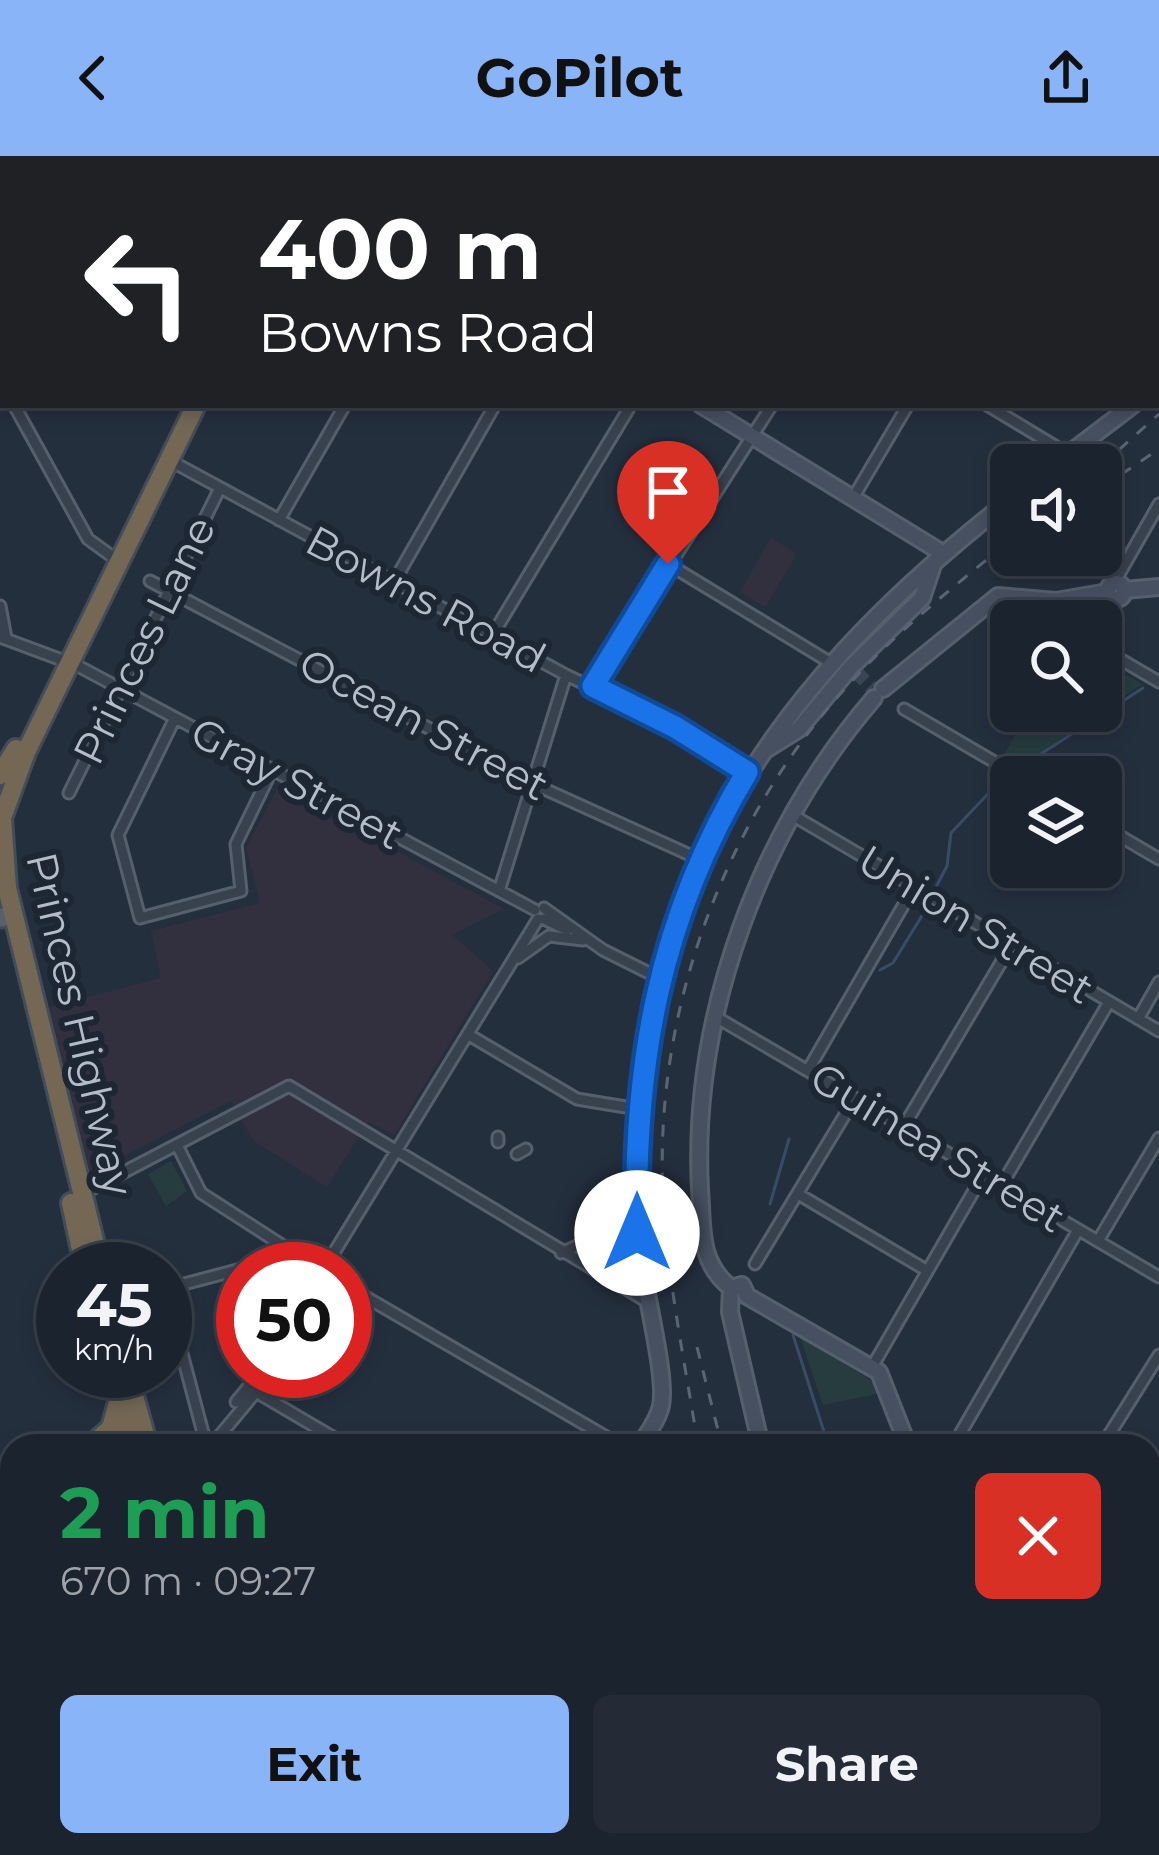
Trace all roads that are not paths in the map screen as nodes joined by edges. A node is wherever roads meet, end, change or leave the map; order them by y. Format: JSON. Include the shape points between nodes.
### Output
{"nodes":[{"id":1,"x":16,"y":408,"type":"edge"},
{"id":2,"x":183,"y":408,"type":"edge"},
{"id":3,"x":195,"y":408,"type":"edge"},
{"id":4,"x":343,"y":408,"type":"edge"},
{"id":5,"x":493,"y":408,"type":"edge"},
{"id":6,"x":629,"y":408,"type":"edge"},
{"id":7,"x":706,"y":408,"type":"edge"},
{"id":8,"x":770,"y":408,"type":"edge"},
{"id":9,"x":906,"y":408,"type":"edge"},
{"id":10,"x":992,"y":408,"type":"edge"},
{"id":11,"x":1129,"y":408,"type":"edge"},
{"id":12,"x":751,"y":437,"type":"junction"},
{"id":13,"x":1051,"y":444,"type":"edge"},
{"id":14,"x":1081,"y":444,"type":"edge"},
{"id":15,"x":169,"y":460,"type":"junction"},
{"id":16,"x":220,"y":488,"type":"junction"},
{"id":17,"x":853,"y":498,"type":"junction"},
{"id":18,"x":1159,"y":504,"type":"edge"},
{"id":19,"x":990,"y":516,"type":"edge"},
{"id":20,"x":279,"y":520,"type":"junction"},
{"id":21,"x":110,"y":556,"type":"junction"},
{"id":22,"x":939,"y":559,"type":"junction"},
{"id":23,"x":668,"y":564,"type":"junction"},
{"id":24,"x":150,"y":580,"type":"dead end"},
{"id":25,"x":395,"y":580,"type":"junction"},
{"id":26,"x":1159,"y":587,"type":"edge"},
{"id":27,"x":1115,"y":588,"type":"junction"},
{"id":28,"x":170,"y":590,"type":"junction"},
{"id":29,"x":1044,"y":600,"type":"joint"},
{"id":30,"x":0,"y":606,"type":"edge"},
{"id":31,"x":494,"y":634,"type":"junction"},
{"id":32,"x":3,"y":637,"type":"edge"},
{"id":33,"x":1122,"y":660,"type":"edge"},
{"id":34,"x":63,"y":662,"type":"junction"},
{"id":35,"x":831,"y":663,"type":"junction"},
{"id":36,"x":566,"y":675,"type":"junction"},
{"id":37,"x":1159,"y":682,"type":"edge"},
{"id":38,"x":593,"y":686,"type":"junction"},
{"id":39,"x":120,"y":689,"type":"junction"},
{"id":40,"x":904,"y":709,"type":"dead end"},
{"id":41,"x":175,"y":718,"type":"junction"},
{"id":42,"x":782,"y":723,"type":"junction"},
{"id":43,"x":803,"y":724,"type":"junction"},
{"id":44,"x":16,"y":748,"type":"junction"},
{"id":45,"x":762,"y":752,"type":"junction"},
{"id":46,"x":990,"y":759,"type":"edge"},
{"id":47,"x":272,"y":770,"type":"junction"},
{"id":48,"x":747,"y":772,"type":"junction"},
{"id":49,"x":0,"y":776,"type":"edge"},
{"id":50,"x":533,"y":782,"type":"junction"},
{"id":51,"x":0,"y":787,"type":"edge"},
{"id":52,"x":69,"y":793,"type":"dead end"},
{"id":53,"x":794,"y":816,"type":"junction"},
{"id":54,"x":1122,"y":837,"type":"edge"},
{"id":55,"x":0,"y":842,"type":"edge"},
{"id":56,"x":1159,"y":859,"type":"edge"},
{"id":57,"x":701,"y":860,"type":"junction"},
{"id":58,"x":914,"y":887,"type":"junction"},
{"id":59,"x":500,"y":891,"type":"junction"},
{"id":60,"x":540,"y":914,"type":"junction"},
{"id":61,"x":0,"y":916,"type":"edge"},
{"id":62,"x":583,"y":940,"type":"junction"},
{"id":63,"x":1012,"y":944,"type":"junction"},
{"id":64,"x":603,"y":950,"type":"junction"},
{"id":65,"x":511,"y":964,"type":"junction"},
{"id":66,"x":657,"y":976,"type":"junction"},
{"id":67,"x":1159,"y":982,"type":"edge"},
{"id":68,"x":1109,"y":1002,"type":"junction"},
{"id":69,"x":716,"y":1017,"type":"junction"},
{"id":70,"x":1138,"y":1019,"type":"junction"},
{"id":71,"x":1159,"y":1031,"type":"edge"},
{"id":72,"x":469,"y":1035,"type":"junction"},
{"id":73,"x":808,"y":1070,"type":"junction"},
{"id":74,"x":855,"y":1098,"type":"junction"},
{"id":75,"x":638,"y":1109,"type":"junction"},
{"id":76,"x":904,"y":1126,"type":"junction"},
{"id":77,"x":1159,"y":1138,"type":"edge"},
{"id":78,"x":177,"y":1145,"type":"junction"},
{"id":79,"x":396,"y":1154,"type":"junction"},
{"id":80,"x":983,"y":1175,"type":"junction"},
{"id":81,"x":1001,"y":1186,"type":"junction"},
{"id":82,"x":797,"y":1194,"type":"junction"},
{"id":83,"x":76,"y":1195,"type":"junction"},
{"id":84,"x":1078,"y":1230,"type":"junction"},
{"id":85,"x":1098,"y":1241,"type":"junction"},
{"id":86,"x":82,"y":1242,"type":"edge"},
{"id":87,"x":92,"y":1242,"type":"edge"},
{"id":88,"x":278,"y":1242,"type":"edge"},
{"id":89,"x":339,"y":1242,"type":"edge"},
{"id":90,"x":580,"y":1245,"type":"dead end"},
{"id":91,"x":561,"y":1253,"type":"junction"},
{"id":92,"x":755,"y":1264,"type":"dead end"},
{"id":93,"x":926,"y":1270,"type":"junction"},
{"id":94,"x":1159,"y":1277,"type":"edge"},
{"id":95,"x":737,"y":1296,"type":"junction"},
{"id":96,"x":372,"y":1301,"type":"edge"},
{"id":97,"x":646,"y":1301,"type":"junction"},
{"id":98,"x":1159,"y":1355,"type":"edge"},
{"id":99,"x":872,"y":1367,"type":"junction"},
{"id":100,"x":192,"y":1391,"type":"edge"},
{"id":101,"x":117,"y":1398,"type":"edge"},
{"id":102,"x":119,"y":1398,"type":"edge"},
{"id":103,"x":133,"y":1398,"type":"edge"},
{"id":104,"x":245,"y":1398,"type":"edge"},
{"id":105,"x":262,"y":1398,"type":"edge"},
{"id":106,"x":102,"y":1434,"type":"edge"},
{"id":107,"x":137,"y":1434,"type":"edge"},
{"id":108,"x":140,"y":1434,"type":"edge"},
{"id":109,"x":204,"y":1434,"type":"edge"},
{"id":110,"x":220,"y":1434,"type":"edge"},
{"id":111,"x":327,"y":1434,"type":"edge"},
{"id":112,"x":601,"y":1434,"type":"edge"},
{"id":113,"x":647,"y":1434,"type":"edge"},
{"id":114,"x":759,"y":1434,"type":"edge"},
{"id":115,"x":900,"y":1434,"type":"edge"},
{"id":116,"x":960,"y":1434,"type":"edge"},
{"id":117,"x":1110,"y":1434,"type":"edge"}],
"edges":[{"from":1,"to":21,"type":"street","via":[[88,539]]},
{"from":2,"to":21,"type":"highway","name":"Princes Highway"},
{"from":3,"to":15,"type":"highway","name":"Princes Highway"},
{"from":4,"to":20,"type":"street"},
{"from":5,"to":25,"type":"street"},
{"from":6,"to":31,"type":"street"},
{"from":7,"to":12,"type":"main road"},
{"from":8,"to":12,"type":"street"},
{"from":9,"to":17,"type":"street"},
{"from":10,"to":13,"type":"street"},
{"from":11,"to":14,"type":"main road"},
{"from":12,"to":17,"type":"main road"},
{"from":12,"to":23,"type":"street"},
{"from":15,"to":16,"type":"street","name":"Bowns Road"},
{"from":15,"to":34,"type":"highway","name":"Princes Highway"},
{"from":16,"to":20,"type":"street","name":"Bowns Road"},
{"from":16,"to":28,"type":"street","name":"Princes Lane"},
{"from":17,"to":22,"type":"main road"},
{"from":18,"to":27,"type":"street"},
{"from":19,"to":22,"type":"main road"},
{"from":20,"to":25,"type":"street","name":"Bowns Road"},
{"from":21,"to":34,"type":"highway","name":"Princes Highway"},
{"from":22,"to":35,"type":"main road"},
{"from":22,"to":43,"type":"main road","via":[[922,598]]},
{"from":23,"to":35,"type":"street"},
{"from":23,"to":38,"type":"street"},
{"from":24,"to":28,"type":"street","name":"Ocean Street"},
{"from":25,"to":31,"type":"street","name":"Bowns Road"},
{"from":26,"to":27,"type":"main road"},
{"from":27,"to":29,"type":"main road"},
{"from":28,"to":39,"type":"street","name":"Princes Lane"},
{"from":28,"to":50,"type":"street","name":"Ocean Street"},
{"from":29,"to":53,"type":"main road","via":[[986,601],[876,691]]},
{"from":30,"to":32,"type":"street"},
{"from":31,"to":36,"type":"street","name":"Bowns Road"},
{"from":32,"to":34,"type":"street","name":"Gray Street"},
{"from":33,"to":37,"type":"street"},
{"from":34,"to":39,"type":"street","name":"Gray Street"},
{"from":34,"to":44,"type":"highway","name":"Princes Highway"},
{"from":34,"to":55,"type":"highway","name":"Princes Highway","via":[[8,794]]},
{"from":35,"to":42,"type":"main road"},
{"from":36,"to":38,"type":"street","name":"Bowns Road"},
{"from":36,"to":50,"type":"street"},
{"from":38,"to":48,"type":"street","name":"Bowns Road"},
{"from":39,"to":41,"type":"street","name":"Gray Street"},
{"from":39,"to":52,"type":"street","name":"Princes Lane"},
{"from":40,"to":46,"type":"street"},
{"from":41,"to":47,"type":"street","name":"Gray Street"},
{"from":41,"to":47,"type":"street","via":[[118,835],[138,915],[242,885],[236,844]]},
{"from":42,"to":43,"type":"main road"},
{"from":42,"to":45,"type":"main road"},
{"from":43,"to":45,"type":"main road"},
{"from":44,"to":49,"type":"highway"},
{"from":44,"to":51,"type":"highway","name":"Princes Highway"},
{"from":45,"to":48,"type":"main road"},
{"from":47,"to":59,"type":"street","name":"Gray Street"},
{"from":48,"to":57,"type":"main road"},
{"from":50,"to":57,"type":"street","name":"Ocean Street"},
{"from":50,"to":59,"type":"street"},
{"from":53,"to":58,"type":"street","name":"Union Street"},
{"from":53,"to":69,"type":"main road","via":[[750,906]]},
{"from":54,"to":56,"type":"street"},
{"from":55,"to":83,"type":"highway","name":"Princes Highway"},
{"from":57,"to":66,"type":"main road"},
{"from":58,"to":63,"type":"street","name":"Union Street"},
{"from":58,"to":73,"type":"street"},
{"from":59,"to":60,"type":"street","name":"Gray Street"},
{"from":60,"to":62,"type":"street","name":"Gray Street"},
{"from":60,"to":64,"type":"street","name":"Gray Street"},
{"from":60,"to":65,"type":"street"},
{"from":61,"to":83,"type":"highway","name":"Princes Highway"},
{"from":62,"to":64,"type":"street","name":"Gray Street"},
{"from":62,"to":65,"type":"street","via":[[549,936]]},
{"from":63,"to":68,"type":"street","name":"Union Street"},
{"from":63,"to":76,"type":"street"},
{"from":64,"to":66,"type":"street","name":"Gray Street"},
{"from":65,"to":72,"type":"street"},
{"from":66,"to":75,"type":"main road"},
{"from":67,"to":70,"type":"street"},
{"from":68,"to":70,"type":"street","name":"Union Street"},
{"from":68,"to":81,"type":"street"},
{"from":69,"to":73,"type":"street","name":"Guinea Street"},
{"from":69,"to":95,"type":"main road","via":[[700,1180],[706,1262]]},
{"from":70,"to":71,"type":"street","name":"Union Street"},
{"from":72,"to":75,"type":"street","via":[[578,1099]]},
{"from":72,"to":79,"type":"street"},
{"from":73,"to":74,"type":"street","name":"Guinea Street"},
{"from":74,"to":76,"type":"street","name":"Guinea Street"},
{"from":74,"to":82,"type":"street"},
{"from":75,"to":97,"type":"main road","via":[[637,1233]]},
{"from":76,"to":80,"type":"street","name":"Guinea Street"},
{"from":77,"to":85,"type":"street"},
{"from":78,"to":79,"type":"street","via":[[289,1086]]},
{"from":78,"to":83,"type":"street"},
{"from":78,"to":88,"type":"street","via":[[201,1193]]},
{"from":79,"to":89,"type":"street"},
{"from":79,"to":91,"type":"street"},
{"from":80,"to":81,"type":"street","name":"Guinea Street"},
{"from":80,"to":93,"type":"street"},
{"from":81,"to":84,"type":"street","name":"Guinea Street"},
{"from":82,"to":92,"type":"street"},
{"from":82,"to":93,"type":"street"},
{"from":83,"to":86,"type":"highway","name":"Princes Highway"},
{"from":83,"to":87,"type":"highway","name":"Princes Highway"},
{"from":84,"to":85,"type":"street","name":"Guinea Street"},
{"from":84,"to":116,"type":"street"},
{"from":85,"to":94,"type":"street","name":"Guinea Street"},
{"from":90,"to":91,"type":"street"},
{"from":91,"to":97,"type":"street"},
{"from":93,"to":99,"type":"street"},
{"from":95,"to":99,"type":"main road"},
{"from":95,"to":114,"type":"main road"},
{"from":96,"to":112,"type":"street"},
{"from":97,"to":113,"type":"main road","via":[[661,1392]]},
{"from":98,"to":117,"type":"street"},
{"from":99,"to":115,"type":"main road","via":[[885,1380]]},
{"from":100,"to":109,"type":"street"},
{"from":101,"to":106,"type":"highway","via":[[115,1422]]},
{"from":102,"to":107,"type":"highway"},
{"from":103,"to":108,"type":"highway"},
{"from":104,"to":110,"type":"street"},
{"from":105,"to":111,"type":"street"}]}
